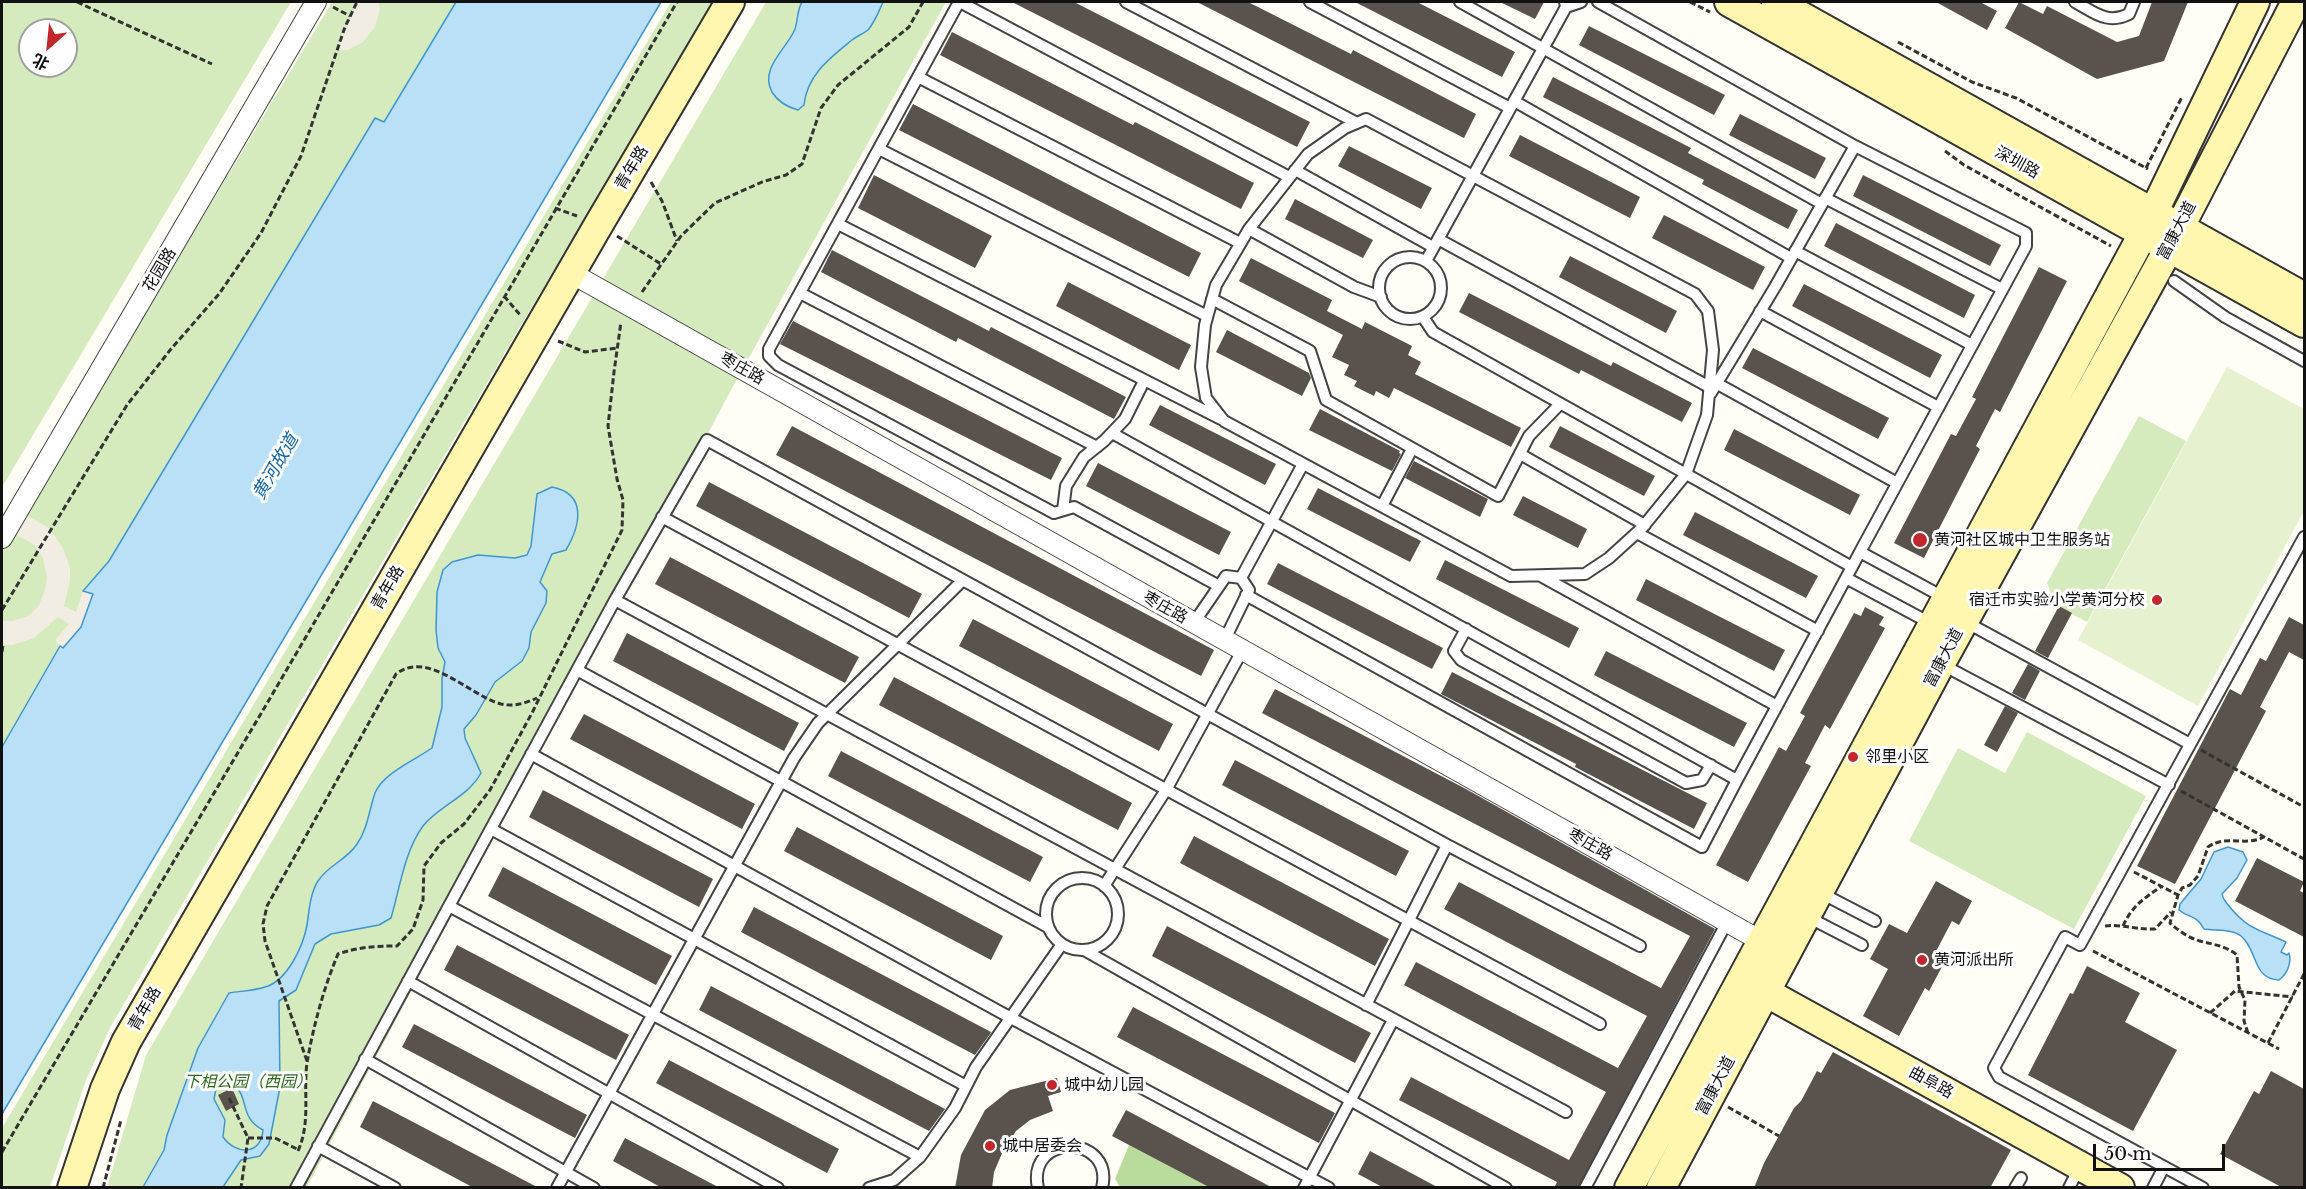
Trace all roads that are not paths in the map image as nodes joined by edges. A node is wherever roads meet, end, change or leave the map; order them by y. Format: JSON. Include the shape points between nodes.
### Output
{"nodes":[{"id":1,"x":730,"y":2,"type":"edge"},
{"id":2,"x":742,"y":2,"type":"edge"},
{"id":3,"x":960,"y":2,"type":"edge"},
{"id":4,"x":1126,"y":2,"type":"edge"},
{"id":5,"x":1310,"y":2,"type":"edge"},
{"id":6,"x":1460,"y":2,"type":"edge"},
{"id":7,"x":1581,"y":2,"type":"edge"},
{"id":8,"x":1598,"y":2,"type":"edge"},
{"id":9,"x":1730,"y":2,"type":"edge"},
{"id":10,"x":1776,"y":2,"type":"edge"},
{"id":11,"x":2075,"y":2,"type":"edge"},
{"id":12,"x":2134,"y":2,"type":"edge"},
{"id":13,"x":2255,"y":2,"type":"edge"},
{"id":14,"x":2296,"y":2,"type":"edge"},
{"id":15,"x":324,"y":4,"type":"edge"},
{"id":16,"x":1565,"y":4,"type":"edge"},
{"id":17,"x":1544,"y":47,"type":"junction"},
{"id":18,"x":918,"y":77,"type":"junction"},
{"id":19,"x":1512,"y":105,"type":"junction"},
{"id":20,"x":1357,"y":123,"type":"junction"},
{"id":21,"x":1855,"y":146,"type":"junction"},
{"id":22,"x":879,"y":149,"type":"junction"},
{"id":23,"x":1292,"y":173,"type":"junction"},
{"id":24,"x":1473,"y":176,"type":"junction"},
{"id":25,"x":1823,"y":201,"type":"junction"},
{"id":26,"x":2148,"y":223,"type":"junction"},
{"id":27,"x":838,"y":224,"type":"junction"},
{"id":28,"x":1249,"y":229,"type":"junction"},
{"id":29,"x":2174,"y":238,"type":"junction"},
{"id":30,"x":1240,"y":243,"type":"junction"},
{"id":31,"x":1436,"y":243,"type":"junction"},
{"id":32,"x":1793,"y":255,"type":"junction"},
{"id":33,"x":1426,"y":261,"type":"junction"},
{"id":34,"x":575,"y":275,"type":"junction"},
{"id":35,"x":2174,"y":281,"type":"dead end"},
{"id":36,"x":2002,"y":289,"type":"junction"},
{"id":37,"x":800,"y":293,"type":"junction"},
{"id":38,"x":1381,"y":297,"type":"junction"},
{"id":39,"x":2304,"y":297,"type":"edge"},
{"id":40,"x":1212,"y":299,"type":"junction"},
{"id":41,"x":1760,"y":311,"type":"junction"},
{"id":42,"x":1207,"y":316,"type":"junction"},
{"id":43,"x":1423,"y":316,"type":"junction"},
{"id":44,"x":2304,"y":322,"type":"edge"},
{"id":45,"x":1972,"y":345,"type":"junction"},
{"id":46,"x":2304,"y":361,"type":"edge"},
{"id":47,"x":1144,"y":381,"type":"junction"},
{"id":48,"x":1712,"y":389,"type":"junction"},
{"id":49,"x":1560,"y":404,"type":"junction"},
{"id":50,"x":1938,"y":407,"type":"junction"},
{"id":51,"x":1224,"y":421,"type":"junction"},
{"id":52,"x":1112,"y":433,"type":"junction"},
{"id":53,"x":1097,"y":447,"type":"junction"},
{"id":54,"x":1412,"y":448,"type":"junction"},
{"id":55,"x":1520,"y":454,"type":"junction"},
{"id":56,"x":1303,"y":464,"type":"junction"},
{"id":57,"x":1686,"y":474,"type":"junction"},
{"id":58,"x":1897,"y":483,"type":"junction"},
{"id":59,"x":1382,"y":506,"type":"junction"},
{"id":60,"x":1063,"y":510,"type":"junction"},
{"id":61,"x":662,"y":518,"type":"junction"},
{"id":62,"x":1272,"y":521,"type":"junction"},
{"id":63,"x":1641,"y":529,"type":"junction"},
{"id":64,"x":2304,"y":537,"type":"edge"},
{"id":65,"x":2,"y":538,"type":"edge"},
{"id":66,"x":1860,"y":552,"type":"junction"},
{"id":67,"x":1852,"y":567,"type":"junction"},
{"id":68,"x":1541,"y":576,"type":"junction"},
{"id":69,"x":1241,"y":578,"type":"junction"},
{"id":70,"x":1846,"y":579,"type":"junction"},
{"id":71,"x":963,"y":580,"type":"junction"},
{"id":72,"x":1219,"y":586,"type":"junction"},
{"id":73,"x":1246,"y":596,"type":"junction"},
{"id":74,"x":615,"y":600,"type":"junction"},
{"id":75,"x":1952,"y":618,"type":"junction"},
{"id":76,"x":1193,"y":624,"type":"junction"},
{"id":77,"x":1466,"y":629,"type":"junction"},
{"id":78,"x":1818,"y":631,"type":"junction"},
{"id":79,"x":1224,"y":641,"type":"junction"},
{"id":80,"x":898,"y":645,"type":"junction"},
{"id":81,"x":1242,"y":651,"type":"junction"},
{"id":82,"x":1941,"y":663,"type":"junction"},
{"id":83,"x":577,"y":670,"type":"junction"},
{"id":84,"x":1777,"y":706,"type":"junction"},
{"id":85,"x":1208,"y":714,"type":"junction"},
{"id":86,"x":827,"y":715,"type":"junction"},
{"id":87,"x":2190,"y":744,"type":"junction"},
{"id":88,"x":531,"y":754,"type":"junction"},
{"id":89,"x":1711,"y":765,"type":"junction"},
{"id":90,"x":1737,"y":780,"type":"junction"},
{"id":91,"x":781,"y":781,"type":"junction"},
{"id":92,"x":2169,"y":785,"type":"junction"},
{"id":93,"x":1166,"y":790,"type":"junction"},
{"id":94,"x":490,"y":829,"type":"junction"},
{"id":95,"x":1447,"y":845,"type":"junction"},
{"id":96,"x":734,"y":866,"type":"junction"},
{"id":97,"x":1115,"y":870,"type":"junction"},
{"id":98,"x":1104,"y":886,"type":"junction"},
{"id":99,"x":1813,"y":904,"type":"junction"},
{"id":100,"x":449,"y":906,"type":"junction"},
{"id":101,"x":1409,"y":921,"type":"junction"},
{"id":102,"x":1875,"y":921,"type":"dead end"},
{"id":103,"x":1727,"y":922,"type":"junction"},
{"id":104,"x":1048,"y":927,"type":"junction"},
{"id":105,"x":694,"y":939,"type":"junction"},
{"id":106,"x":1761,"y":941,"type":"junction"},
{"id":107,"x":1062,"y":944,"type":"junction"},
{"id":108,"x":1862,"y":945,"type":"dead end"},
{"id":109,"x":1640,"y":946,"type":"dead end"},
{"id":110,"x":1084,"y":950,"type":"junction"},
{"id":111,"x":408,"y":981,"type":"junction"},
{"id":112,"x":1754,"y":986,"type":"junction"},
{"id":113,"x":1366,"y":1005,"type":"junction"},
{"id":114,"x":652,"y":1014,"type":"junction"},
{"id":115,"x":1011,"y":1017,"type":"junction"},
{"id":116,"x":1393,"y":1020,"type":"junction"},
{"id":117,"x":1600,"y":1024,"type":"dead end"},
{"id":118,"x":365,"y":1059,"type":"junction"},
{"id":119,"x":966,"y":1086,"type":"junction"},
{"id":120,"x":609,"y":1093,"type":"junction"},
{"id":121,"x":1351,"y":1100,"type":"junction"},
{"id":122,"x":1566,"y":1112,"type":"dead end"},
{"id":123,"x":318,"y":1146,"type":"junction"},
{"id":124,"x":920,"y":1157,"type":"junction"},
{"id":125,"x":2164,"y":1167,"type":"junction"},
{"id":126,"x":566,"y":1172,"type":"junction"},
{"id":127,"x":1310,"y":1177,"type":"junction"},
{"id":128,"x":2074,"y":1177,"type":"edge"},
{"id":129,"x":1642,"y":1184,"type":"edge"},
{"id":130,"x":72,"y":1188,"type":"edge"},
{"id":131,"x":88,"y":1188,"type":"edge"},
{"id":132,"x":296,"y":1188,"type":"edge"},
{"id":133,"x":395,"y":1188,"type":"edge"},
{"id":134,"x":557,"y":1188,"type":"edge"},
{"id":135,"x":594,"y":1188,"type":"edge"},
{"id":136,"x":778,"y":1188,"type":"edge"},
{"id":137,"x":869,"y":1188,"type":"edge"},
{"id":138,"x":1038,"y":1188,"type":"edge"},
{"id":139,"x":1102,"y":1188,"type":"edge"},
{"id":140,"x":1304,"y":1188,"type":"edge"},
{"id":141,"x":1329,"y":1188,"type":"edge"},
{"id":142,"x":1506,"y":1188,"type":"edge"},
{"id":143,"x":1585,"y":1188,"type":"edge"},
{"id":144,"x":2120,"y":1188,"type":"edge"},
{"id":145,"x":2152,"y":1188,"type":"edge"},
{"id":146,"x":2203,"y":1188,"type":"edge"}],
"edges":[{"from":1,"to":34,"type":"street","name":"青年路"},
{"from":2,"to":34,"type":"street","name":"青年路"},
{"from":3,"to":18,"type":"lane"},
{"from":3,"to":23,"type":"lane"},
{"from":4,"to":20,"type":"lane"},
{"from":5,"to":19,"type":"lane"},
{"from":6,"to":17,"type":"lane"},
{"from":7,"to":16,"type":"lane"},
{"from":8,"to":21,"type":"lane"},
{"from":9,"to":26,"type":"street","name":"深圳路"},
{"from":10,"to":26,"type":"street","name":"深圳路"},
{"from":11,"to":12,"type":"lane","via":[[2109,19],[2128,14]]},
{"from":13,"to":26,"type":"street","name":"富康大道"},
{"from":14,"to":29,"type":"street","name":"富康大道"},
{"from":15,"to":65,"type":"street","name":"花园路"},
{"from":16,"to":17,"type":"lane"},
{"from":17,"to":19,"type":"lane"},
{"from":17,"to":25,"type":"lane"},
{"from":18,"to":22,"type":"lane"},
{"from":18,"to":30,"type":"lane"},
{"from":19,"to":24,"type":"lane"},
{"from":19,"to":32,"type":"lane"},
{"from":20,"to":23,"type":"lane","via":[[1308,154]]},
{"from":20,"to":24,"type":"lane","via":[[1365,119]]},
{"from":21,"to":25,"type":"lane"},
{"from":21,"to":36,"type":"lane","via":[[2026,233],[2026,246]]},
{"from":22,"to":27,"type":"lane"},
{"from":22,"to":42,"type":"lane"},
{"from":23,"to":28,"type":"lane"},
{"from":23,"to":31,"type":"lane"},
{"from":24,"to":31,"type":"lane"},
{"from":24,"to":48,"type":"lane","via":[[1695,294],[1708,311]]},
{"from":25,"to":32,"type":"lane"},
{"from":25,"to":36,"type":"lane"},
{"from":26,"to":29,"type":"street","name":"深圳路"},
{"from":26,"to":75,"type":"street","name":"富康大道"},
{"from":27,"to":37,"type":"lane"},
{"from":27,"to":47,"type":"lane"},
{"from":28,"to":30,"type":"lane"},
{"from":28,"to":38,"type":"lane","via":[[1354,287]]},
{"from":29,"to":39,"type":"street","name":"深圳路"},
{"from":29,"to":44,"type":"street","name":"深圳路"},
{"from":29,"to":75,"type":"street","name":"富康大道"},
{"from":30,"to":40,"type":"lane"},
{"from":31,"to":33,"type":"lane"},
{"from":31,"to":48,"type":"lane"},
{"from":32,"to":41,"type":"lane"},
{"from":32,"to":45,"type":"lane"},
{"from":33,"to":38,"type":"lane","via":[[1404,257],[1394,261],[1381,277]]},
{"from":33,"to":43,"type":"lane","via":[[1438,274],[1441,294],[1432,311]]},
{"from":34,"to":76,"type":"street","name":"枣庄路"},
{"from":34,"to":130,"type":"street","name":"青年路","via":[[126,1042],[105,1089]]},
{"from":34,"to":131,"type":"street","name":"青年路","via":[[134,1051],[114,1100]]},
{"from":35,"to":46,"type":"lane","via":[[2225,317]]},
{"from":36,"to":45,"type":"lane"},
{"from":37,"to":53,"type":"lane"},
{"from":37,"to":60,"type":"lane","via":[[769,349],[769,356],[778,365],[1054,513]]},
{"from":38,"to":43,"type":"lane","via":[[1393,314],[1413,319]]},
{"from":40,"to":42,"type":"lane"},
{"from":40,"to":54,"type":"lane","via":[[1310,351],[1326,400]]},
{"from":41,"to":48,"type":"lane"},
{"from":41,"to":50,"type":"lane"},
{"from":42,"to":51,"type":"lane","via":[[1201,367],[1206,398]]},
{"from":43,"to":49,"type":"lane","via":[[1433,332]]},
{"from":45,"to":50,"type":"lane"},
{"from":47,"to":51,"type":"lane"},
{"from":47,"to":52,"type":"lane","via":[[1125,419]]},
{"from":48,"to":57,"type":"lane"},
{"from":48,"to":58,"type":"lane"},
{"from":49,"to":55,"type":"lane","via":[[1529,436]]},
{"from":49,"to":57,"type":"lane"},
{"from":50,"to":58,"type":"lane"},
{"from":51,"to":56,"type":"lane"},
{"from":52,"to":53,"type":"lane"},
{"from":52,"to":62,"type":"lane"},
{"from":53,"to":60,"type":"lane","via":[[1084,457],[1066,486]]},
{"from":54,"to":55,"type":"lane","via":[[1498,496]]},
{"from":54,"to":59,"type":"lane"},
{"from":55,"to":63,"type":"lane"},
{"from":56,"to":59,"type":"lane"},
{"from":56,"to":62,"type":"lane"},
{"from":57,"to":63,"type":"lane"},
{"from":57,"to":67,"type":"lane"},
{"from":58,"to":66,"type":"lane"},
{"from":59,"to":68,"type":"lane","via":[[1511,576]]},
{"from":60,"to":72,"type":"lane","via":[[1074,507]]},
{"from":61,"to":71,"type":"lane","via":[[707,440]]},
{"from":61,"to":74,"type":"lane"},
{"from":61,"to":80,"type":"lane"},
{"from":62,"to":69,"type":"lane"},
{"from":62,"to":77,"type":"lane"},
{"from":63,"to":68,"type":"lane","via":[[1585,574]]},
{"from":63,"to":78,"type":"lane"},
{"from":64,"to":87,"type":"lane"},
{"from":66,"to":67,"type":"lane"},
{"from":66,"to":75,"type":"lane"},
{"from":67,"to":70,"type":"lane"},
{"from":68,"to":84,"type":"lane"},
{"from":69,"to":72,"type":"lane","via":[[1226,576]]},
{"from":69,"to":73,"type":"lane","via":[[1249,590]]},
{"from":70,"to":75,"type":"lane"},
{"from":70,"to":78,"type":"lane"},
{"from":71,"to":80,"type":"lane"},
{"from":71,"to":85,"type":"lane"},
{"from":72,"to":76,"type":"lane"},
{"from":73,"to":79,"type":"lane"},
{"from":73,"to":90,"type":"lane","via":[[1702,847]]},
{"from":74,"to":83,"type":"lane"},
{"from":74,"to":86,"type":"lane"},
{"from":75,"to":82,"type":"street","name":"富康大道"},
{"from":75,"to":87,"type":"lane"},
{"from":75,"to":106,"type":"street","name":"富康大道"},
{"from":76,"to":79,"type":"street","name":"枣庄路"},
{"from":77,"to":89,"type":"lane"},
{"from":77,"to":89,"type":"lane","via":[[1454,651],[1461,660],[1686,783],[1702,780]]},
{"from":78,"to":84,"type":"lane"},
{"from":79,"to":81,"type":"street","name":"枣庄路"},
{"from":80,"to":86,"type":"lane"},
{"from":80,"to":93,"type":"lane"},
{"from":81,"to":85,"type":"lane"},
{"from":81,"to":103,"type":"street","name":"枣庄路"},
{"from":82,"to":92,"type":"lane"},
{"from":82,"to":99,"type":"street","name":"富康大道"},
{"from":83,"to":88,"type":"lane"},
{"from":83,"to":91,"type":"lane"},
{"from":84,"to":90,"type":"lane"},
{"from":85,"to":93,"type":"lane"},
{"from":85,"to":95,"type":"lane"},
{"from":86,"to":91,"type":"lane"},
{"from":86,"to":97,"type":"lane"},
{"from":87,"to":92,"type":"lane"},
{"from":88,"to":94,"type":"lane"},
{"from":88,"to":96,"type":"lane"},
{"from":89,"to":90,"type":"lane"},
{"from":91,"to":96,"type":"lane"},
{"from":91,"to":104,"type":"lane"},
{"from":92,"to":125,"type":"lane","via":[[2080,945],[2065,937],[1994,1068],[1999,1077]]},
{"from":93,"to":97,"type":"lane"},
{"from":93,"to":101,"type":"lane"},
{"from":94,"to":100,"type":"lane"},
{"from":94,"to":105,"type":"lane"},
{"from":95,"to":101,"type":"lane"},
{"from":95,"to":109,"type":"lane"},
{"from":96,"to":105,"type":"lane"},
{"from":96,"to":115,"type":"lane"},
{"from":97,"to":98,"type":"lane"},
{"from":97,"to":113,"type":"lane"},
{"from":98,"to":104,"type":"lane","via":[[1081,878],[1059,886],[1047,904]]},
{"from":98,"to":110,"type":"lane","via":[[1113,896],[1118,920],[1106,941]]},
{"from":99,"to":102,"type":"lane"},
{"from":99,"to":108,"type":"lane"},
{"from":99,"to":112,"type":"street","name":"富康大道"},
{"from":100,"to":111,"type":"lane"},
{"from":100,"to":114,"type":"lane"},
{"from":101,"to":113,"type":"lane"},
{"from":101,"to":117,"type":"lane"},
{"from":103,"to":106,"type":"street","name":"枣庄路"},
{"from":103,"to":143,"type":"lane"},
{"from":104,"to":107,"type":"lane"},
{"from":105,"to":114,"type":"lane"},
{"from":105,"to":119,"type":"lane"},
{"from":106,"to":112,"type":"street","name":"富康大道"},
{"from":107,"to":110,"type":"lane"},
{"from":107,"to":115,"type":"lane"},
{"from":110,"to":121,"type":"lane"},
{"from":111,"to":118,"type":"lane"},
{"from":111,"to":120,"type":"lane"},
{"from":112,"to":128,"type":"street","name":"曲阜路"},
{"from":112,"to":129,"type":"street","name":"富康大道"},
{"from":112,"to":129,"type":"street","name":"富康大道","via":[[1710,1097]]},
{"from":113,"to":116,"type":"lane"},
{"from":114,"to":120,"type":"lane"},
{"from":114,"to":124,"type":"lane"},
{"from":115,"to":119,"type":"lane"},
{"from":115,"to":127,"type":"lane"},
{"from":116,"to":121,"type":"lane"},
{"from":116,"to":122,"type":"lane"},
{"from":118,"to":123,"type":"lane"},
{"from":118,"to":126,"type":"lane"},
{"from":119,"to":124,"type":"lane"},
{"from":120,"to":126,"type":"lane"},
{"from":120,"to":136,"type":"lane"},
{"from":121,"to":127,"type":"lane"},
{"from":121,"to":142,"type":"lane"},
{"from":123,"to":132,"type":"lane"},
{"from":123,"to":133,"type":"lane"},
{"from":124,"to":137,"type":"lane","via":[[894,1180]]},
{"from":125,"to":145,"type":"lane"},
{"from":125,"to":146,"type":"lane"},
{"from":126,"to":134,"type":"lane"},
{"from":126,"to":135,"type":"lane"},
{"from":127,"to":140,"type":"lane"},
{"from":127,"to":141,"type":"lane"},
{"from":128,"to":144,"type":"street","name":"曲阜路"},
{"from":138,"to":139,"type":"lane","via":[[1042,1160],[1050,1152],[1071,1145],[1092,1154],[1099,1162]]}]}
